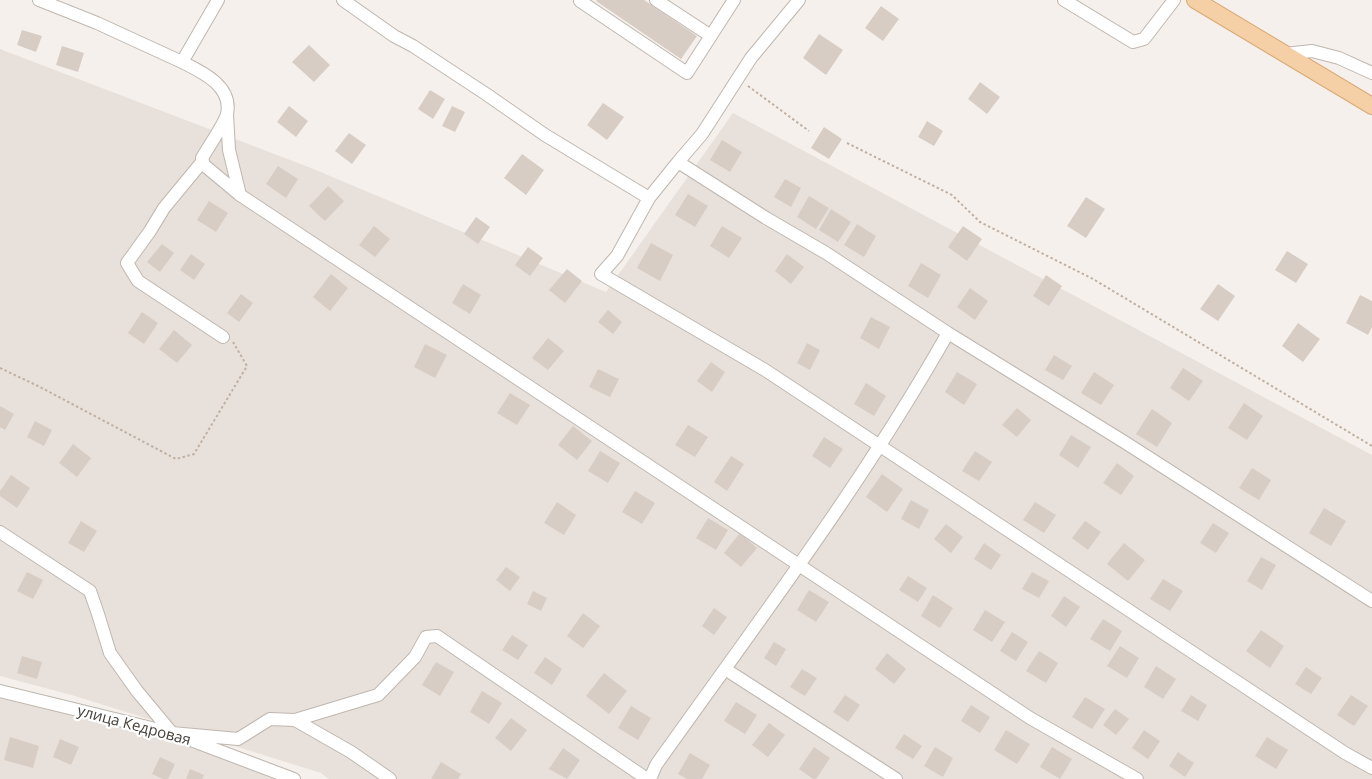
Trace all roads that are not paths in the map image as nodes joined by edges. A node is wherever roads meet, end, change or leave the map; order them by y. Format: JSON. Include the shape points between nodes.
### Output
{"nodes":[{"id":1,"x":40,"y":0,"type":"edge"},
{"id":2,"x":218,"y":0,"type":"edge"},
{"id":3,"x":343,"y":0,"type":"edge"},
{"id":4,"x":579,"y":0,"type":"edge"},
{"id":5,"x":656,"y":0,"type":"edge"},
{"id":6,"x":734,"y":0,"type":"edge"},
{"id":7,"x":799,"y":0,"type":"edge"},
{"id":8,"x":1064,"y":0,"type":"edge"},
{"id":9,"x":1174,"y":0,"type":"edge"},
{"id":10,"x":1195,"y":0,"type":"edge"},
{"id":11,"x":1212,"y":5,"type":"edge"},
{"id":12,"x":711,"y":36,"type":"junction"},
{"id":13,"x":1285,"y":54,"type":"junction"},
{"id":14,"x":182,"y":62,"type":"junction"},
{"id":15,"x":1372,"y":73,"type":"edge"},
{"id":16,"x":1372,"y":106,"type":"edge"},
{"id":17,"x":227,"y":114,"type":"junction"},
{"id":18,"x":202,"y":162,"type":"junction"},
{"id":19,"x":678,"y":162,"type":"junction"},
{"id":20,"x":240,"y":195,"type":"junction"},
{"id":21,"x":649,"y":198,"type":"junction"},
{"id":22,"x":948,"y":333,"type":"junction"},
{"id":23,"x":223,"y":337,"type":"road end"},
{"id":24,"x":880,"y":447,"type":"junction"},
{"id":25,"x":0,"y":532,"type":"edge"},
{"id":26,"x":799,"y":564,"type":"junction"},
{"id":27,"x":1372,"y":601,"type":"edge"},
{"id":28,"x":725,"y":669,"type":"junction"},
{"id":29,"x":0,"y":691,"type":"edge"},
{"id":30,"x":296,"y":720,"type":"junction"},
{"id":31,"x":172,"y":733,"type":"junction"},
{"id":32,"x":1372,"y":768,"type":"edge"},
{"id":33,"x":294,"y":779,"type":"edge"},
{"id":34,"x":390,"y":779,"type":"edge"},
{"id":35,"x":648,"y":779,"type":"edge"},
{"id":36,"x":896,"y":779,"type":"edge"},
{"id":37,"x":1136,"y":779,"type":"edge"}],
"edges":[{"from":1,"to":14,"type":"street","via":[[97,22]]},
{"from":2,"to":14,"type":"street"},
{"from":3,"to":21,"type":"street","via":[[545,135]]},
{"from":4,"to":12,"type":"street","via":[[687,72]]},
{"from":5,"to":12,"type":"street"},
{"from":6,"to":12,"type":"street"},
{"from":7,"to":19,"type":"street","via":[[751,58],[702,134]]},
{"from":8,"to":9,"type":"street","via":[[1133,42],[1144,39]]},
{"from":10,"to":11,"type":"main road"},
{"from":11,"to":13,"type":"main road"},
{"from":13,"to":15,"type":"street","via":[[1312,52],[1339,58]]},
{"from":13,"to":16,"type":"main road"},
{"from":14,"to":17,"type":"street","via":[[213,79],[221,88]]},
{"from":17,"to":18,"type":"street"},
{"from":17,"to":20,"type":"street","via":[[229,150]]},
{"from":18,"to":20,"type":"street"},
{"from":18,"to":23,"type":"street","via":[[164,208],[127,263],[138,282]]},
{"from":19,"to":21,"type":"street"},
{"from":19,"to":22,"type":"street"},
{"from":20,"to":26,"type":"street"},
{"from":21,"to":24,"type":"street","via":[[617,256],[601,274],[765,370]]},
{"from":22,"to":24,"type":"street"},
{"from":22,"to":27,"type":"street"},
{"from":24,"to":26,"type":"street"},
{"from":24,"to":32,"type":"street"},
{"from":25,"to":31,"type":"street","via":[[90,591],[110,653],[137,692]]},
{"from":26,"to":28,"type":"street"},
{"from":26,"to":37,"type":"street","via":[[1030,718]]},
{"from":28,"to":35,"type":"street"},
{"from":28,"to":36,"type":"street"},
{"from":29,"to":31,"type":"street","name":"улица Кедровая"},
{"from":30,"to":31,"type":"street","via":[[270,719],[238,740]]},
{"from":30,"to":34,"type":"street"},
{"from":30,"to":35,"type":"street","via":[[378,695],[415,657],[426,637],[437,636]]},
{"from":31,"to":33,"type":"street","name":"улица Кедровая"}]}
